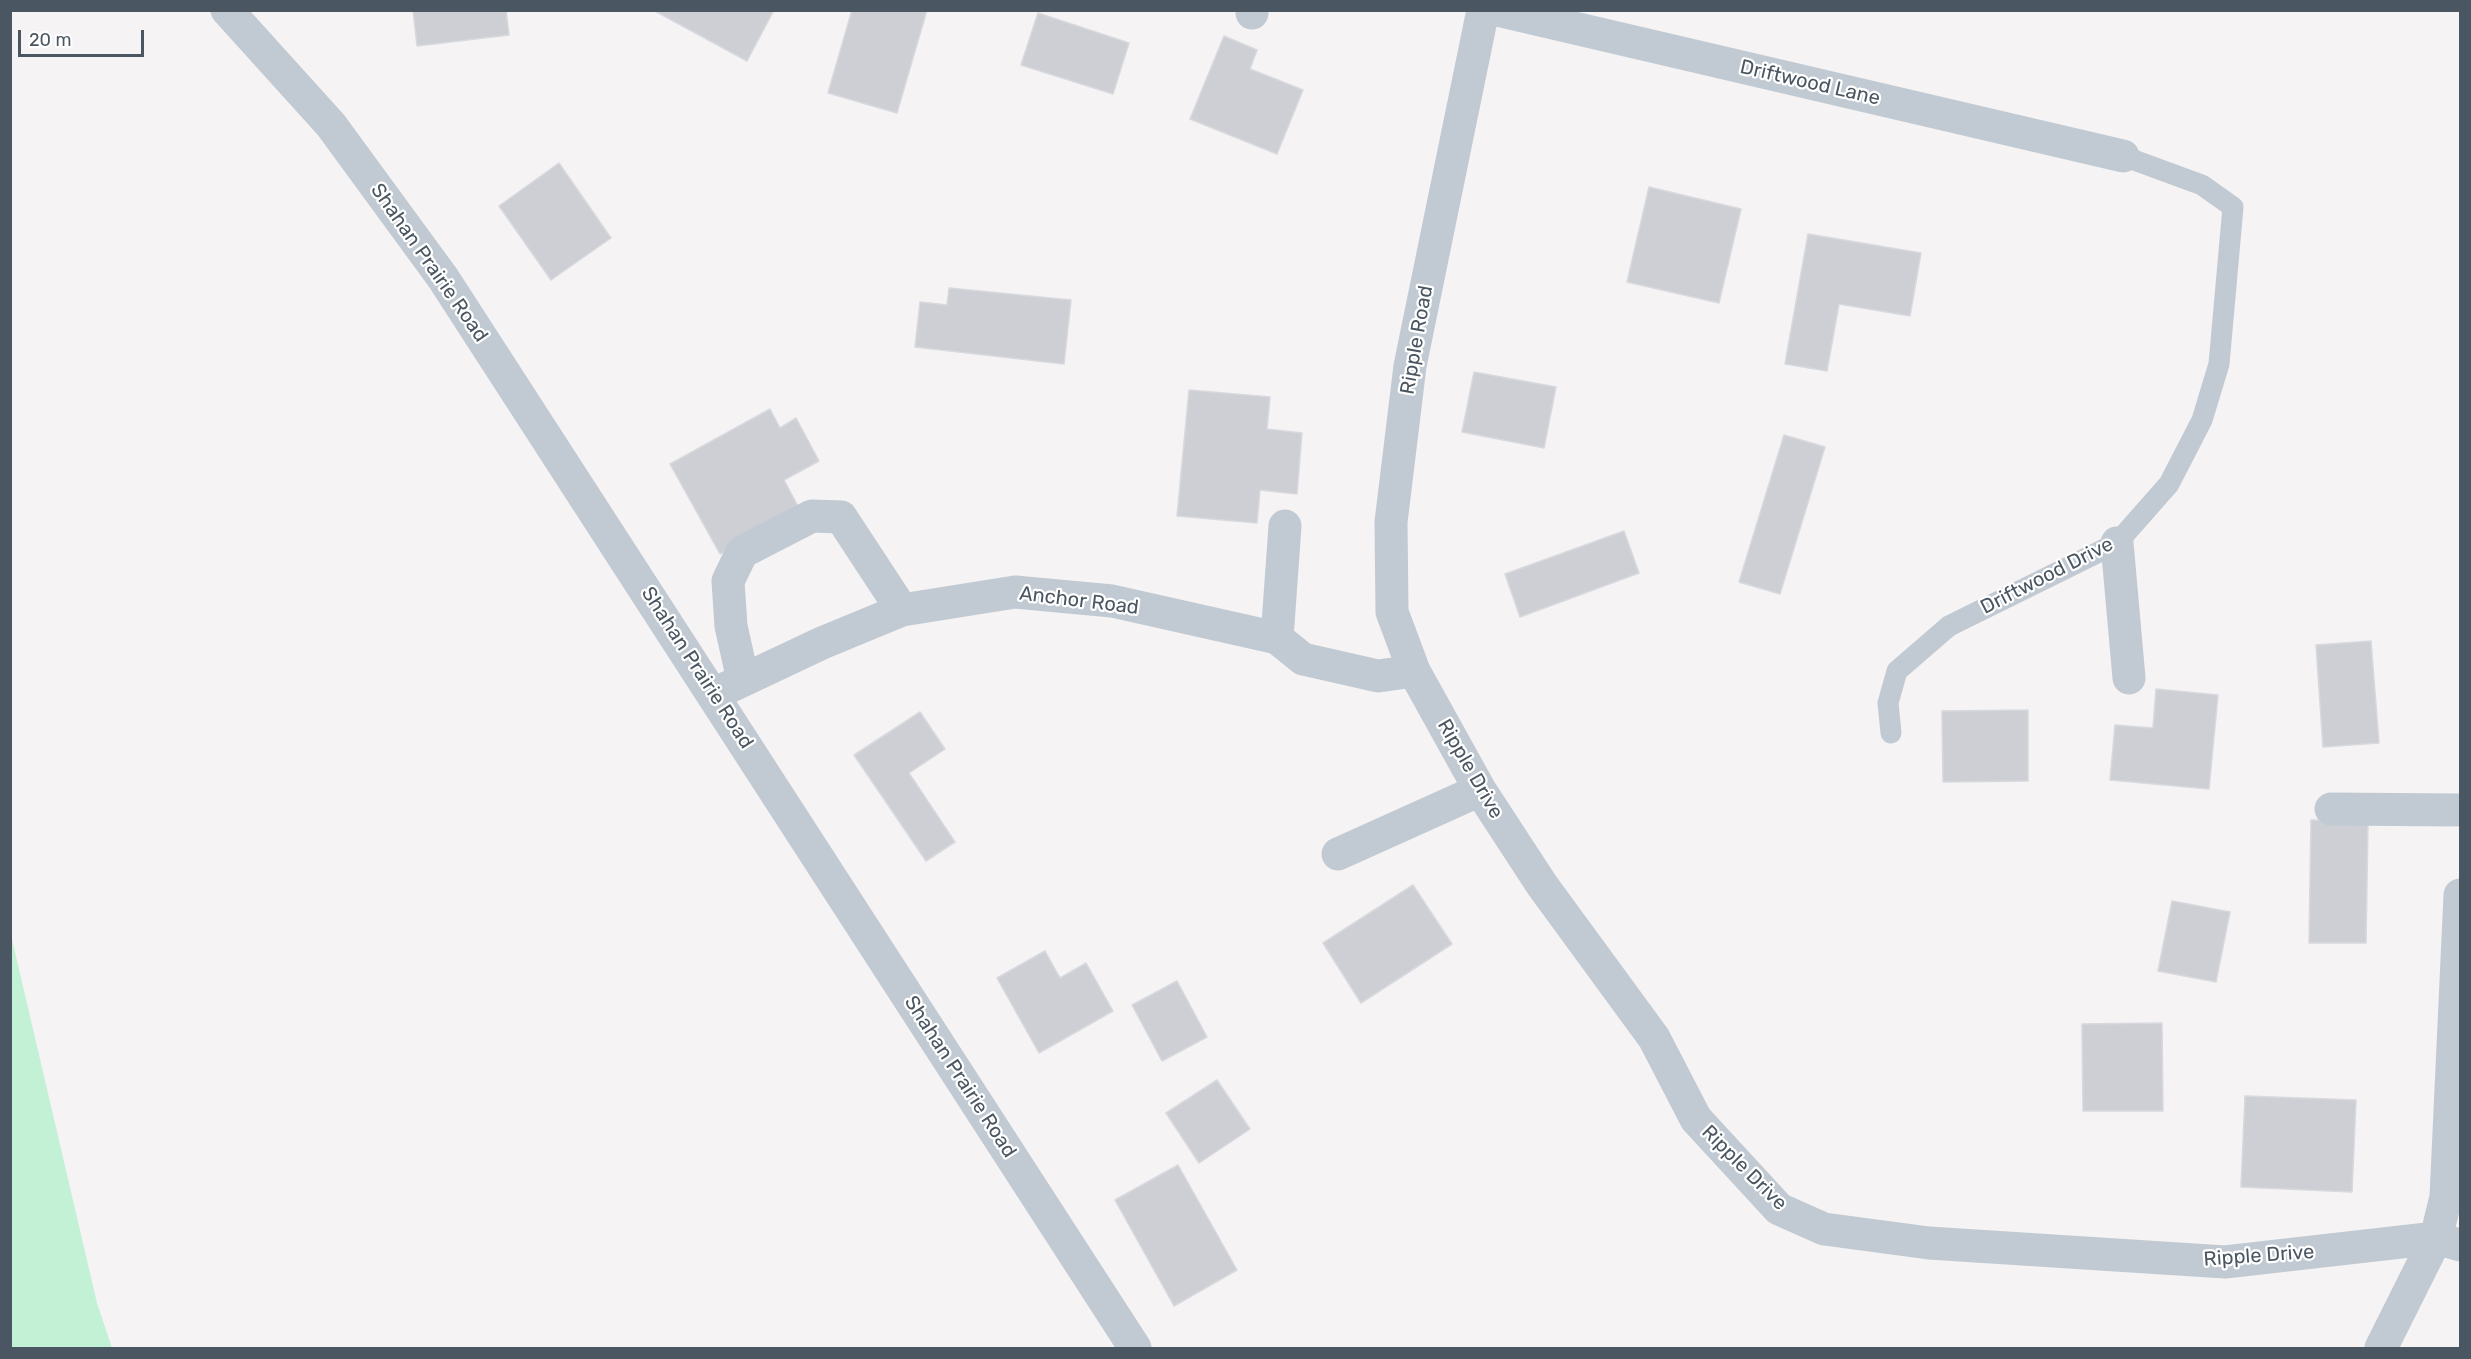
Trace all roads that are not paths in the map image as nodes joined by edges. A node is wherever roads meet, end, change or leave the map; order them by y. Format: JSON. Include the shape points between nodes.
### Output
{"nodes":[{"id":1,"x":227,"y":10,"type":"edge"},
{"id":2,"x":1483,"y":10,"type":"edge"},
{"id":3,"x":1497,"y":10,"type":"edge"},
{"id":4,"x":2122,"y":156,"type":"joint"},
{"id":5,"x":1285,"y":526,"type":"dead end"},
{"id":6,"x":2117,"y":543,"type":"junction"},
{"id":7,"x":902,"y":610,"type":"junction"},
{"id":8,"x":1277,"y":638,"type":"junction"},
{"id":9,"x":1414,"y":671,"type":"junction"},
{"id":10,"x":2129,"y":678,"type":"dead end"},
{"id":11,"x":743,"y":680,"type":"junction"},
{"id":12,"x":714,"y":694,"type":"junction"},
{"id":13,"x":1891,"y":733,"type":"dead end"},
{"id":14,"x":1480,"y":790,"type":"junction"},
{"id":15,"x":2331,"y":809,"type":"dead end"},
{"id":16,"x":2460,"y":810,"type":"edge"},
{"id":17,"x":1338,"y":854,"type":"dead end"},
{"id":18,"x":2460,"y":895,"type":"edge"},
{"id":19,"x":2448,"y":1241,"type":"edge"},
{"id":20,"x":1135,"y":1348,"type":"edge"},
{"id":21,"x":2381,"y":1348,"type":"edge"}],
"edges":[{"from":1,"to":12,"type":"street","name":"Shahan Prairie Road","via":[[331,125],[443,278]]},
{"from":2,"to":9,"type":"street","name":"Ripple Road","via":[[1410,366],[1391,522],[1392,612]]},
{"from":3,"to":4,"type":"street","name":"Driftwood Lane"},
{"from":4,"to":6,"type":"lane","name":"Driftwood Drive","via":[[2202,185],[2234,207],[2219,364],[2202,420],[2169,484]]},
{"from":5,"to":8,"type":"street"},
{"from":6,"to":10,"type":"street"},
{"from":6,"to":13,"type":"lane","name":"Driftwood Drive","via":[[1949,626],[1897,670],[1888,703]]},
{"from":7,"to":8,"type":"street","name":"Anchor Road","via":[[1015,592],[1112,601]]},
{"from":7,"to":11,"type":"street","name":"Anchor Road"},
{"from":7,"to":11,"type":"street","via":[[841,517],[812,516],[742,552],[728,581],[731,626]]},
{"from":8,"to":9,"type":"street","name":"Anchor Road","via":[[1303,659],[1378,676]]},
{"from":9,"to":14,"type":"street","name":"Ripple Drive"},
{"from":11,"to":12,"type":"street","name":"Anchor Road"},
{"from":12,"to":20,"type":"street","name":"Shahan Prairie Road"},
{"from":14,"to":17,"type":"street"},
{"from":14,"to":19,"type":"street","name":"Ripple Drive","via":[[1542,885],[1654,1038],[1696,1119],[1779,1209],[1824,1229],[1929,1243],[2225,1263]]},
{"from":15,"to":16,"type":"street"},
{"from":18,"to":19,"type":"street","via":[[2446,1197]]},
{"from":19,"to":21,"type":"street"}]}
